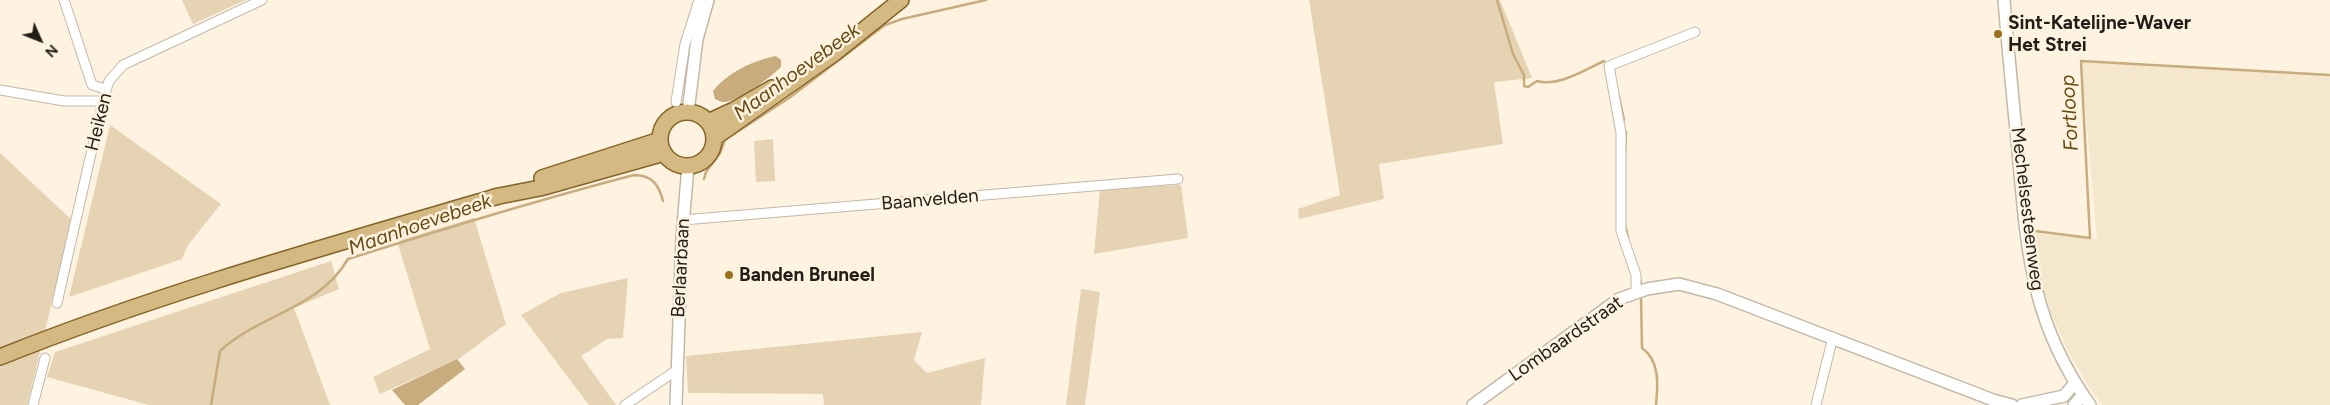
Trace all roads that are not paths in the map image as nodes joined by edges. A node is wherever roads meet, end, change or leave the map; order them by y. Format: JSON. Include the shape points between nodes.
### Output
{"nodes":[{"id":1,"x":64,"y":0,"type":"edge"},
{"id":2,"x":262,"y":0,"type":"edge"},
{"id":3,"x":698,"y":0,"type":"edge"},
{"id":4,"x":708,"y":0,"type":"edge"},
{"id":5,"x":901,"y":0,"type":"edge"},
{"id":6,"x":2004,"y":0,"type":"edge"},
{"id":7,"x":863,"y":29,"type":"junction"},
{"id":8,"x":1695,"y":32,"type":"dead end"},
{"id":9,"x":106,"y":89,"type":"junction"},
{"id":10,"x":0,"y":90,"type":"edge"},
{"id":11,"x":103,"y":101,"type":"junction"},
{"id":12,"x":676,"y":102,"type":"dead end"},
{"id":13,"x":688,"y":112,"type":"junction"},
{"id":14,"x":708,"y":122,"type":"junction"},
{"id":15,"x":714,"y":138,"type":"junction"},
{"id":16,"x":662,"y":146,"type":"junction"},
{"id":17,"x":688,"y":166,"type":"junction"},
{"id":18,"x":1178,"y":179,"type":"dead end"},
{"id":19,"x":683,"y":220,"type":"junction"},
{"id":20,"x":1636,"y":293,"type":"junction"},
{"id":21,"x":57,"y":303,"type":"dead end"},
{"id":22,"x":1833,"y":337,"type":"junction"},
{"id":23,"x":0,"y":357,"type":"edge"},
{"id":24,"x":45,"y":358,"type":"dead end"},
{"id":25,"x":677,"y":370,"type":"junction"},
{"id":26,"x":2076,"y":383,"type":"junction"},
{"id":27,"x":2083,"y":395,"type":"junction"},
{"id":28,"x":33,"y":405,"type":"edge"},
{"id":29,"x":625,"y":405,"type":"edge"},
{"id":30,"x":676,"y":405,"type":"edge"},
{"id":31,"x":1473,"y":405,"type":"edge"},
{"id":32,"x":1816,"y":405,"type":"edge"},
{"id":33,"x":2012,"y":405,"type":"edge"},
{"id":34,"x":2022,"y":405,"type":"edge"},
{"id":35,"x":2074,"y":405,"type":"edge"},
{"id":36,"x":2090,"y":405,"type":"edge"}],
"edges":[{"from":1,"to":9,"type":"street","via":[[92,85]]},
{"from":2,"to":9,"type":"street","name":"Heiken","via":[[133,60],[114,74]]},
{"from":3,"to":12,"type":"street","via":[[685,44]]},
{"from":4,"to":13,"type":"street","via":[[696,39]]},
{"from":5,"to":7,"type":"main road"},
{"from":6,"to":26,"type":"street","name":"Mechelsesteenweg","via":[[2032,277],[2052,338]]},
{"from":7,"to":14,"type":"main road","via":[[782,82]]},
{"from":7,"to":15,"type":"main road","via":[[829,58]]},
{"from":8,"to":20,"type":"street","name":"Lombaardstraat","via":[[1609,66],[1621,133],[1621,231],[1636,275]]},
{"from":9,"to":11,"type":"street","name":"Heiken"},
{"from":10,"to":11,"type":"street","via":[[64,101]]},
{"from":11,"to":21,"type":"street","name":"Heiken"},
{"from":13,"to":14,"type":"main road"},
{"from":13,"to":16,"type":"main road","via":[[670,119],[662,130]]},
{"from":14,"to":15,"type":"main road"},
{"from":15,"to":17,"type":"main road","via":[[707,157]]},
{"from":16,"to":17,"type":"main road","via":[[674,162]]},
{"from":16,"to":23,"type":"main road","via":[[582,177],[499,196],[195,288]]},
{"from":17,"to":19,"type":"street","name":"Berlaarbaan"},
{"from":18,"to":19,"type":"street","name":"Baanvelden"},
{"from":19,"to":25,"type":"street","name":"Berlaarbaan"},
{"from":20,"to":22,"type":"street","name":"Lombaardstraat","via":[[1679,284],[1717,294]]},
{"from":20,"to":31,"type":"street","name":"Lombaardstraat","via":[[1619,299]]},
{"from":22,"to":32,"type":"street"},
{"from":22,"to":33,"type":"street","name":"Lombaardstraat"},
{"from":24,"to":28,"type":"street"},
{"from":25,"to":29,"type":"street"},
{"from":25,"to":30,"type":"street","name":"Berlaarbaan"},
{"from":26,"to":27,"type":"street","name":"Mechelsesteenweg"},
{"from":26,"to":34,"type":"street","via":[[2064,396]]},
{"from":27,"to":35,"type":"street"},
{"from":27,"to":36,"type":"street","name":"Mechelsesteenweg"}]}
